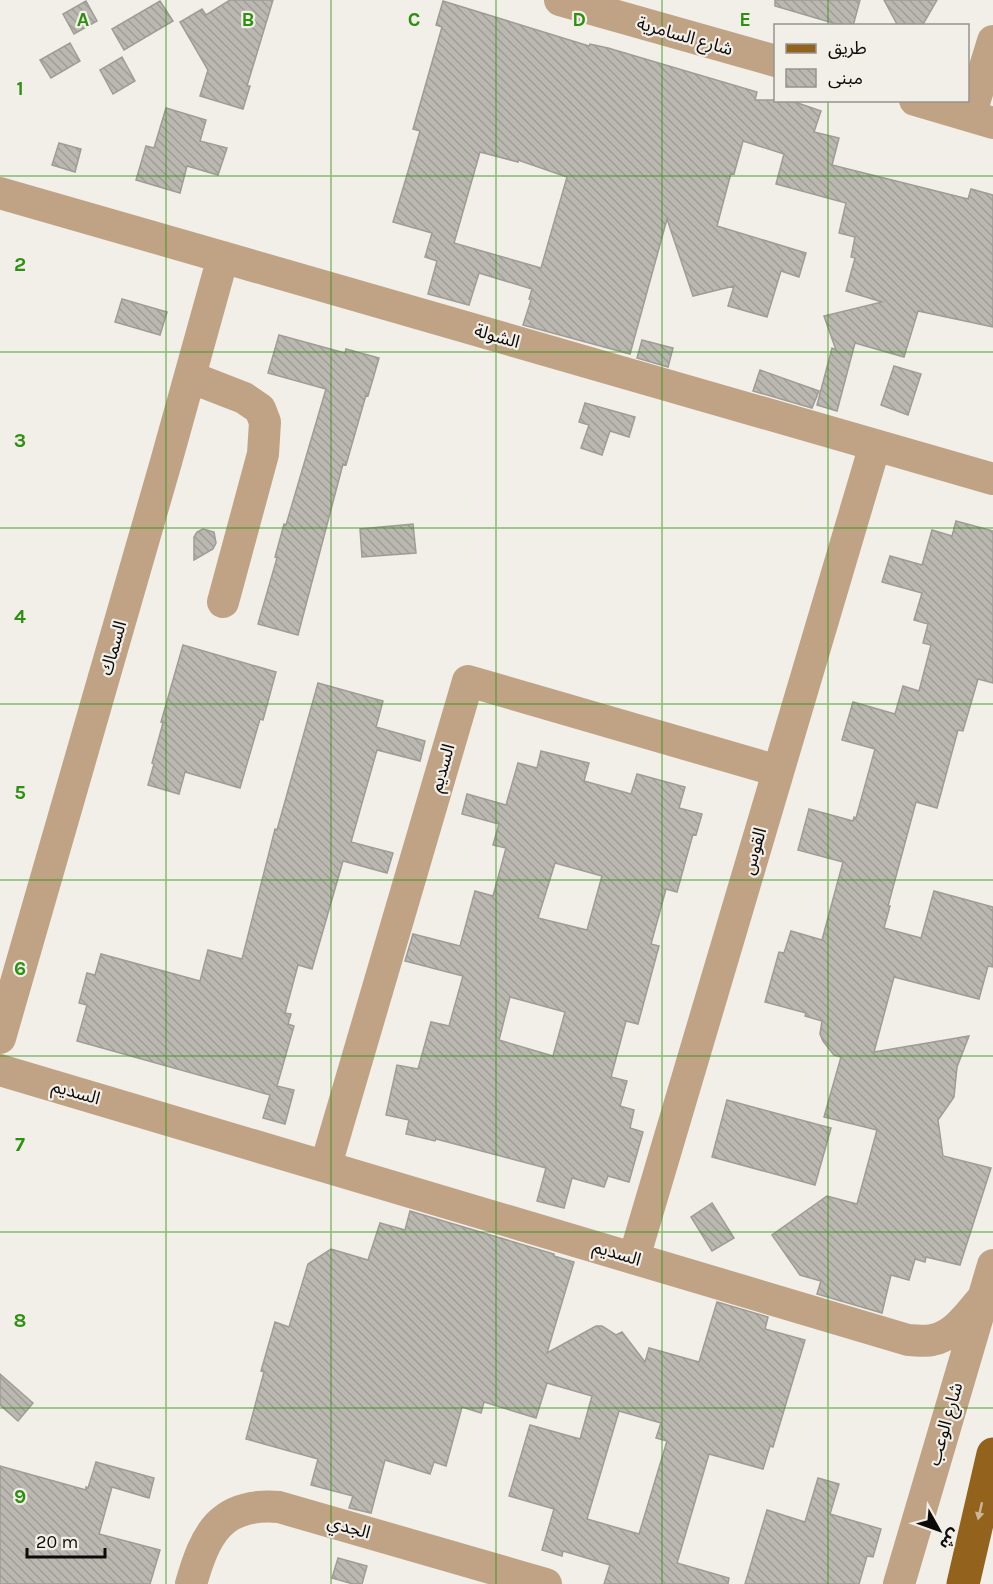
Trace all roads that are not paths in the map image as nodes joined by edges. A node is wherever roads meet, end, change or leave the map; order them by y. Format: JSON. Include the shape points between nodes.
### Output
{"nodes":[{"id":1,"x":560,"y":0,"type":"edge"},
{"id":2,"x":646,"y":12,"type":"edge"},
{"id":3,"x":993,"y":41,"type":"edge"},
{"id":4,"x":774,"y":60,"type":"edge"},
{"id":5,"x":922,"y":102,"type":"edge"},
{"id":6,"x":982,"y":119,"type":"edge"},
{"id":7,"x":0,"y":193,"type":"edge"},
{"id":8,"x":223,"y":257,"type":"junction"},
{"id":9,"x":190,"y":377,"type":"junction"},
{"id":10,"x":875,"y":445,"type":"junction"},
{"id":11,"x":993,"y":479,"type":"edge"},
{"id":12,"x":223,"y":602,"type":"dead end"},
{"id":13,"x":778,"y":771,"type":"junction"},
{"id":14,"x":0,"y":1038,"type":"edge"},
{"id":15,"x":0,"y":1070,"type":"edge"},
{"id":16,"x":326,"y":1165,"type":"junction"},
{"id":17,"x":633,"y":1258,"type":"junction"},
{"id":18,"x":993,"y":1265,"type":"edge"},
{"id":19,"x":983,"y":1298,"type":"junction"},
{"id":20,"x":908,"y":1340,"type":"junction"},
{"id":21,"x":948,"y":1414,"type":"junction"},
{"id":22,"x":993,"y":1454,"type":"edge"},
{"id":23,"x":191,"y":1584,"type":"edge"},
{"id":24,"x":543,"y":1584,"type":"edge"},
{"id":25,"x":899,"y":1584,"type":"edge"},
{"id":26,"x":963,"y":1584,"type":"edge"}],
"edges":[{"from":1,"to":2,"type":"street","name":"شارع السامرية"},
{"from":2,"to":4,"type":"street","name":"شارع السامرية"},
{"from":3,"to":6,"type":"street"},
{"from":5,"to":6,"type":"street"},
{"from":7,"to":8,"type":"street","name":"الشولة"},
{"from":8,"to":9,"type":"street","name":"السماك"},
{"from":8,"to":10,"type":"street","name":"الشولة"},
{"from":9,"to":12,"type":"street","via":[[244,398],[260,409],[265,422],[263,454]]},
{"from":9,"to":14,"type":"street","name":"السماك"},
{"from":10,"to":11,"type":"street","name":"الشولة"},
{"from":10,"to":13,"type":"street","name":"القوس"},
{"from":13,"to":16,"type":"street","name":"السديم","via":[[468,681]]},
{"from":13,"to":17,"type":"street","name":"القوس"},
{"from":15,"to":16,"type":"street","name":"السديم"},
{"from":16,"to":17,"type":"street","name":"السديم"},
{"from":17,"to":20,"type":"street","name":"السديم"},
{"from":18,"to":19,"type":"street","name":"شارع الوعب"},
{"from":19,"to":20,"type":"street","name":"السديم","via":[[950,1333],[932,1341]]},
{"from":19,"to":21,"type":"street","name":"شارع الوعب"},
{"from":20,"to":21,"type":"street","name":"السديم","via":[[940,1368]]},
{"from":21,"to":25,"type":"street","name":"شارع الوعب"},
{"from":22,"to":26,"type":"main road","one_way":true},
{"from":23,"to":24,"type":"street","name":"الجدي","via":[[209,1536],[241,1509],[258,1505],[279,1507]]}]}
